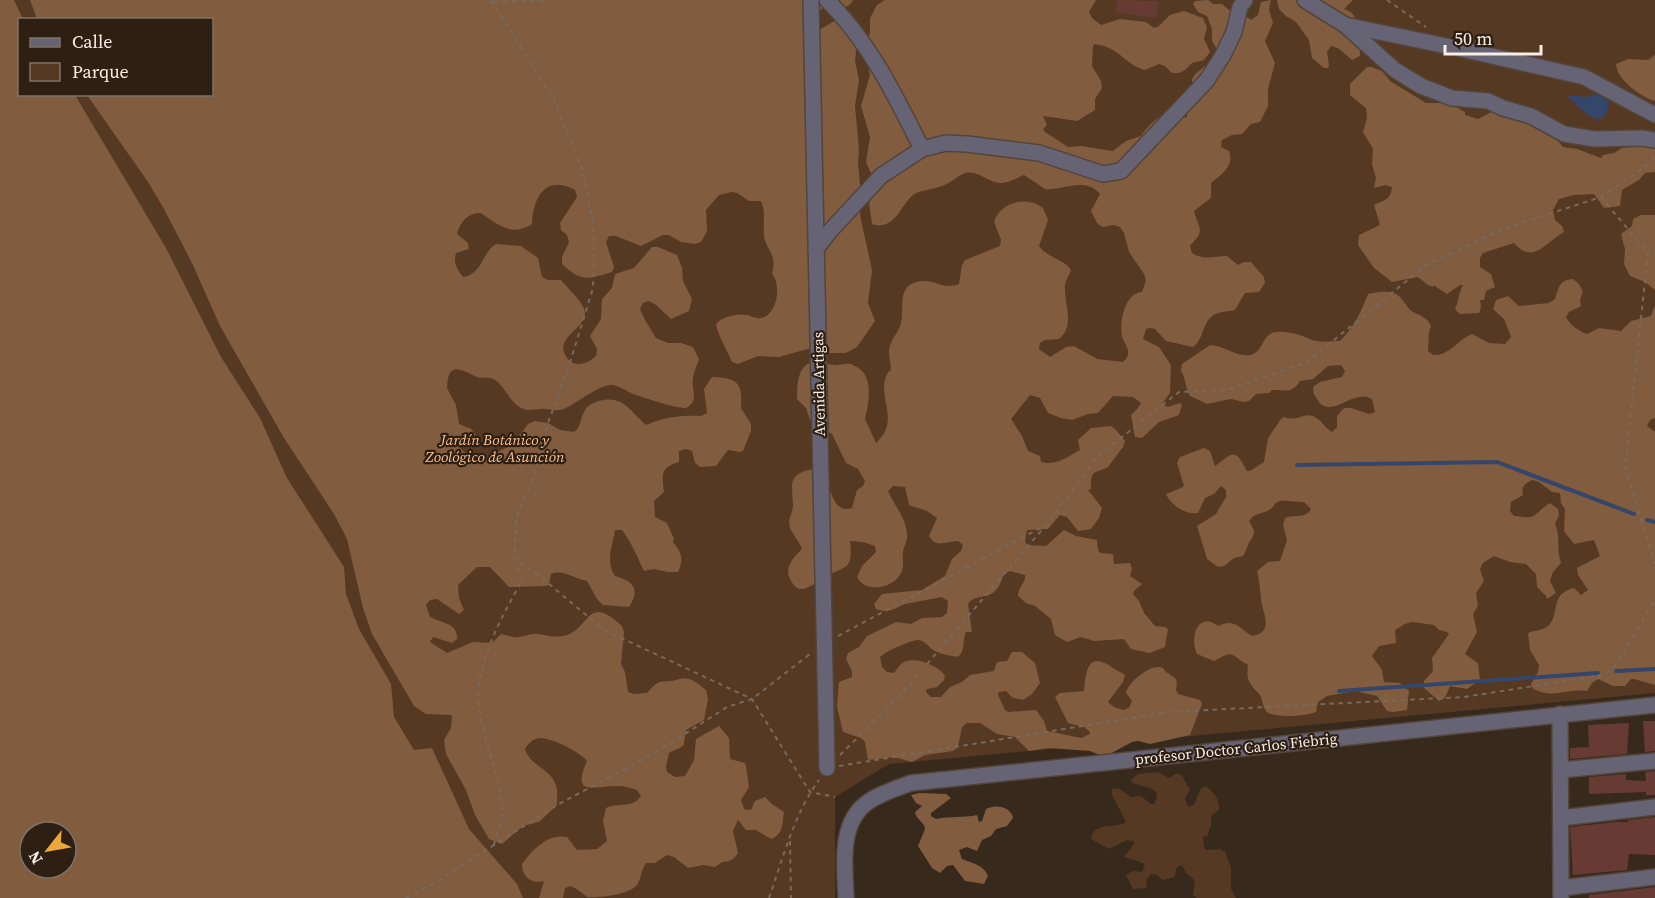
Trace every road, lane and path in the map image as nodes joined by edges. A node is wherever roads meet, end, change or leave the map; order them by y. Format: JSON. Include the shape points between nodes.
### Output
{"nodes":[{"id":1,"x":546,"y":0,"type":"edge"},
{"id":2,"x":811,"y":0,"type":"edge"},
{"id":3,"x":827,"y":0,"type":"edge"},
{"id":4,"x":1245,"y":0,"type":"edge"},
{"id":5,"x":1305,"y":0,"type":"edge"},
{"id":6,"x":1388,"y":0,"type":"edge"},
{"id":7,"x":492,"y":1,"type":"edge"},
{"id":8,"x":1345,"y":26,"type":"junction"},
{"id":9,"x":1431,"y":30,"type":"dead end"},
{"id":10,"x":1655,"y":115,"type":"edge"},
{"id":11,"x":1655,"y":140,"type":"edge"},
{"id":12,"x":922,"y":149,"type":"junction"},
{"id":13,"x":1655,"y":155,"type":"edge"},
{"id":14,"x":1600,"y":197,"type":"junction"},
{"id":15,"x":816,"y":249,"type":"junction"},
{"id":16,"x":1046,"y":525,"type":"junction"},
{"id":17,"x":514,"y":558,"type":"junction"},
{"id":18,"x":1655,"y":564,"type":"edge"},
{"id":19,"x":1655,"y":600,"type":"edge"},
{"id":20,"x":824,"y":643,"type":"junction"},
{"id":21,"x":753,"y":699,"type":"junction"},
{"id":22,"x":1655,"y":705,"type":"edge"},
{"id":23,"x":1560,"y":714,"type":"junction"},
{"id":24,"x":1655,"y":761,"type":"edge"},
{"id":25,"x":827,"y":768,"type":"junction"},
{"id":26,"x":1561,"y":770,"type":"junction"},
{"id":27,"x":810,"y":792,"type":"junction"},
{"id":28,"x":835,"y":797,"type":"dead end"},
{"id":29,"x":1655,"y":807,"type":"edge"},
{"id":30,"x":1561,"y":818,"type":"junction"},
{"id":31,"x":790,"y":838,"type":"junction"},
{"id":32,"x":494,"y":845,"type":"junction"},
{"id":33,"x":1655,"y":877,"type":"edge"},
{"id":34,"x":1561,"y":893,"type":"edge"},
{"id":35,"x":406,"y":898,"type":"edge"},
{"id":36,"x":769,"y":898,"type":"edge"},
{"id":37,"x":791,"y":898,"type":"edge"},
{"id":38,"x":846,"y":898,"type":"edge"}],
"edges":[{"from":1,"to":7,"type":"path"},
{"from":2,"to":15,"type":"street","name":"Avenida Artigas"},
{"from":3,"to":12,"type":"street","via":[[858,34],[885,75]]},
{"from":4,"to":12,"type":"street","via":[[1234,32],[1207,80],[1121,171],[1104,174],[1039,153],[967,144],[946,143]]},
{"from":5,"to":8,"type":"street"},
{"from":6,"to":9,"type":"path"},
{"from":7,"to":17,"type":"path","via":[[553,98],[583,172],[593,224],[593,288],[533,478],[517,515]]},
{"from":8,"to":10,"type":"street","via":[[1584,77]]},
{"from":8,"to":11,"type":"street","via":[[1395,70],[1452,98],[1488,101],[1531,116],[1564,134],[1595,140]]},
{"from":12,"to":15,"type":"street","via":[[881,176]]},
{"from":13,"to":14,"type":"path","via":[[1651,162]]},
{"from":14,"to":16,"type":"path","via":[[1500,230],[1426,265],[1307,362],[1227,390],[1179,392],[1098,456]]},
{"from":14,"to":18,"type":"path","via":[[1648,253],[1625,467]]},
{"from":15,"to":20,"type":"street","name":"Avenida Artigas"},
{"from":16,"to":20,"type":"path"},
{"from":16,"to":25,"type":"path","via":[[898,698]]},
{"from":17,"to":21,"type":"path","via":[[604,630]]},
{"from":17,"to":32,"type":"path","via":[[523,579],[507,607],[479,679],[478,705],[498,778],[502,812]]},
{"from":19,"to":25,"type":"path","via":[[1615,666],[1603,675],[1464,698],[1168,712]]},
{"from":20,"to":21,"type":"path"},
{"from":20,"to":25,"type":"street","name":"Avenida Artigas"},
{"from":21,"to":27,"type":"path"},
{"from":21,"to":32,"type":"path","via":[[727,707],[656,753],[557,805]]},
{"from":22,"to":23,"type":"street","name":"profesor Doctor Carlos Fiebrig"},
{"from":23,"to":26,"type":"street"},
{"from":23,"to":38,"type":"street","name":"profesor Doctor Carlos Fiebrig","via":[[911,783],[867,803],[853,819],[845,842]]},
{"from":24,"to":26,"type":"street"},
{"from":25,"to":27,"type":"path"},
{"from":26,"to":30,"type":"street"},
{"from":27,"to":28,"type":"path"},
{"from":27,"to":31,"type":"path"},
{"from":29,"to":30,"type":"street"},
{"from":30,"to":34,"type":"street"},
{"from":31,"to":36,"type":"path"},
{"from":31,"to":37,"type":"path"},
{"from":32,"to":35,"type":"path"},
{"from":33,"to":34,"type":"street"}]}
